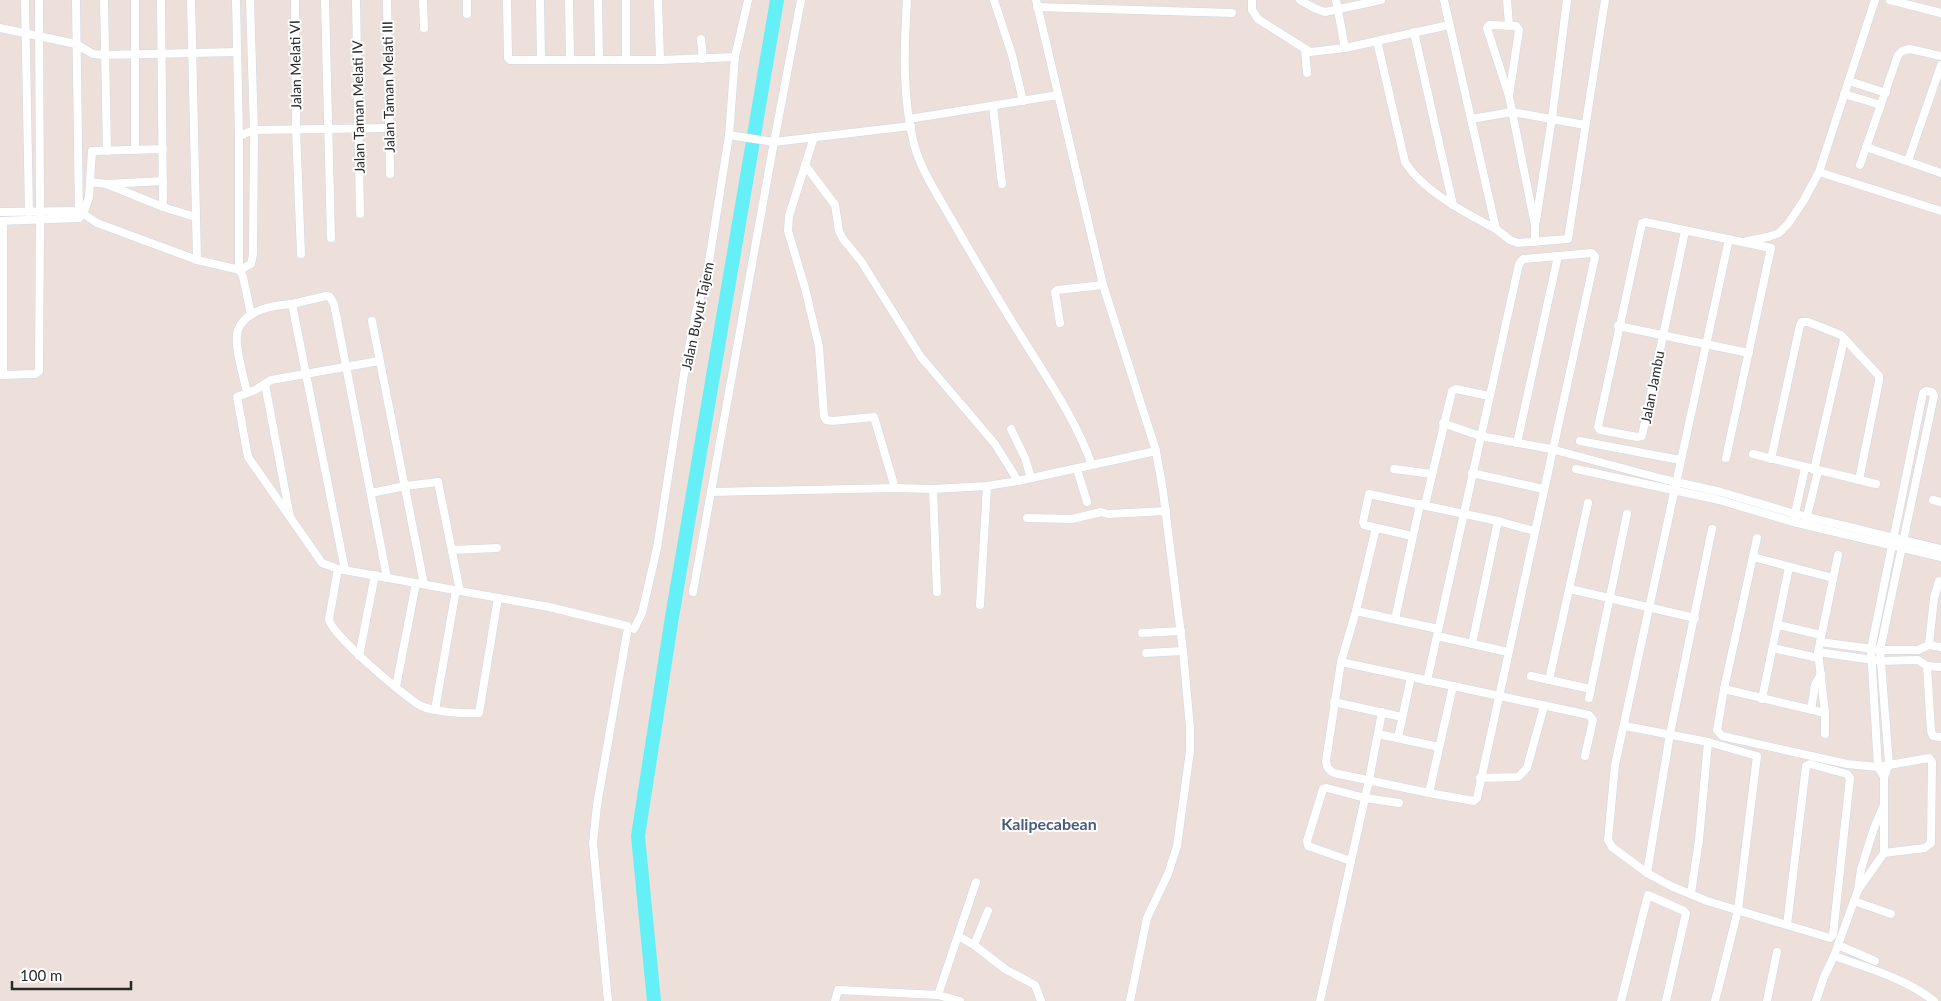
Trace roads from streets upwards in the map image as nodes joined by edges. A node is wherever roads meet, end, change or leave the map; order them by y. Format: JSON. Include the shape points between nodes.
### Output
{"nodes":[{"id":1,"x":25,"y":0,"type":"edge"},
{"id":2,"x":39,"y":0,"type":"edge"},
{"id":3,"x":76,"y":0,"type":"edge"},
{"id":4,"x":104,"y":0,"type":"edge"},
{"id":5,"x":135,"y":0,"type":"edge"},
{"id":6,"x":161,"y":0,"type":"edge"},
{"id":7,"x":191,"y":0,"type":"edge"},
{"id":8,"x":236,"y":0,"type":"edge"},
{"id":9,"x":250,"y":0,"type":"edge"},
{"id":10,"x":295,"y":0,"type":"edge"},
{"id":11,"x":325,"y":0,"type":"edge"},
{"id":12,"x":356,"y":0,"type":"edge"},
{"id":13,"x":386,"y":0,"type":"edge"},
{"id":14,"x":423,"y":0,"type":"edge"},
{"id":15,"x":467,"y":0,"type":"edge"},
{"id":16,"x":507,"y":0,"type":"edge"},
{"id":17,"x":540,"y":0,"type":"edge"},
{"id":18,"x":569,"y":0,"type":"edge"},
{"id":19,"x":598,"y":0,"type":"edge"},
{"id":20,"x":626,"y":0,"type":"edge"},
{"id":21,"x":658,"y":0,"type":"edge"},
{"id":22,"x":748,"y":0,"type":"edge"},
{"id":23,"x":801,"y":0,"type":"edge"},
{"id":24,"x":907,"y":0,"type":"edge"},
{"id":25,"x":994,"y":0,"type":"edge"},
{"id":26,"x":1252,"y":0,"type":"edge"},
{"id":27,"x":1300,"y":0,"type":"edge"},
{"id":28,"x":1336,"y":0,"type":"edge"},
{"id":29,"x":1381,"y":0,"type":"edge"},
{"id":30,"x":1444,"y":0,"type":"edge"},
{"id":31,"x":1507,"y":0,"type":"edge"},
{"id":32,"x":1567,"y":0,"type":"edge"},
{"id":33,"x":1605,"y":0,"type":"edge"},
{"id":34,"x":1875,"y":0,"type":"edge"},
{"id":35,"x":1890,"y":0,"type":"edge"},
{"id":36,"x":1037,"y":4,"type":"edge"},
{"id":37,"x":1338,"y":10,"type":"junction"},
{"id":38,"x":1232,"y":13,"type":"dead end"},
{"id":39,"x":1941,"y":13,"type":"edge"},
{"id":40,"x":467,"y":14,"type":"dead end"},
{"id":41,"x":1449,"y":25,"type":"junction"},
{"id":42,"x":1509,"y":25,"type":"junction"},
{"id":43,"x":0,"y":28,"type":"edge"},
{"id":44,"x":424,"y":28,"type":"dead end"},
{"id":45,"x":1414,"y":32,"type":"junction"},
{"id":46,"x":27,"y":33,"type":"junction"},
{"id":47,"x":39,"y":36,"type":"junction"},
{"id":48,"x":701,"y":39,"type":"dead end"},
{"id":49,"x":1377,"y":41,"type":"junction"},
{"id":50,"x":76,"y":44,"type":"junction"},
{"id":51,"x":1345,"y":48,"type":"junction"},
{"id":52,"x":1305,"y":50,"type":"junction"},
{"id":53,"x":236,"y":52,"type":"junction"},
{"id":54,"x":136,"y":54,"type":"junction"},
{"id":55,"x":162,"y":54,"type":"junction"},
{"id":56,"x":192,"y":54,"type":"junction"},
{"id":57,"x":105,"y":55,"type":"junction"},
{"id":58,"x":1941,"y":56,"type":"edge"},
{"id":59,"x":735,"y":57,"type":"junction"},
{"id":60,"x":541,"y":59,"type":"junction"},
{"id":61,"x":570,"y":59,"type":"junction"},
{"id":62,"x":598,"y":59,"type":"junction"},
{"id":63,"x":626,"y":59,"type":"junction"},
{"id":64,"x":702,"y":59,"type":"junction"},
{"id":65,"x":660,"y":60,"type":"junction"},
{"id":66,"x":1941,"y":65,"type":"edge"},
{"id":67,"x":1308,"y":73,"type":"dead end"},
{"id":68,"x":1849,"y":81,"type":"junction"},
{"id":69,"x":1886,"y":93,"type":"junction"},
{"id":70,"x":1844,"y":94,"type":"junction"},
{"id":71,"x":1508,"y":96,"type":"junction"},
{"id":72,"x":1059,"y":98,"type":"junction"},
{"id":73,"x":1023,"y":101,"type":"junction"},
{"id":74,"x":1881,"y":105,"type":"junction"},
{"id":75,"x":993,"y":106,"type":"junction"},
{"id":76,"x":1512,"y":112,"type":"junction"},
{"id":77,"x":1552,"y":118,"type":"junction"},
{"id":78,"x":1471,"y":119,"type":"junction"},
{"id":79,"x":910,"y":123,"type":"junction"},
{"id":80,"x":1585,"y":125,"type":"junction"},
{"id":81,"x":389,"y":128,"type":"junction"},
{"id":82,"x":296,"y":129,"type":"junction"},
{"id":83,"x":328,"y":129,"type":"junction"},
{"id":84,"x":359,"y":129,"type":"junction"},
{"id":85,"x":28,"y":130,"type":"junction"},
{"id":86,"x":39,"y":130,"type":"junction"},
{"id":87,"x":254,"y":130,"type":"junction"},
{"id":88,"x":732,"y":135,"type":"junction"},
{"id":89,"x":239,"y":136,"type":"junction"},
{"id":90,"x":814,"y":138,"type":"junction"},
{"id":91,"x":772,"y":142,"type":"junction"},
{"id":92,"x":1866,"y":147,"type":"junction"},
{"id":93,"x":163,"y":149,"type":"junction"},
{"id":94,"x":135,"y":150,"type":"junction"},
{"id":95,"x":107,"y":151,"type":"junction"},
{"id":96,"x":1908,"y":161,"type":"junction"},
{"id":97,"x":805,"y":164,"type":"junction"},
{"id":98,"x":1860,"y":165,"type":"dead end"},
{"id":99,"x":1819,"y":172,"type":"junction"},
{"id":100,"x":1941,"y":172,"type":"edge"},
{"id":101,"x":390,"y":174,"type":"dead end"},
{"id":102,"x":163,"y":181,"type":"junction"},
{"id":103,"x":90,"y":182,"type":"junction"},
{"id":104,"x":106,"y":184,"type":"junction"},
{"id":105,"x":1002,"y":184,"type":"dead end"},
{"id":106,"x":1453,"y":205,"type":"junction"},
{"id":107,"x":163,"y":207,"type":"junction"},
{"id":108,"x":1941,"y":210,"type":"edge"},
{"id":109,"x":0,"y":212,"type":"edge"},
{"id":110,"x":29,"y":212,"type":"junction"},
{"id":111,"x":360,"y":214,"type":"dead end"},
{"id":112,"x":40,"y":215,"type":"junction"},
{"id":113,"x":81,"y":215,"type":"junction"},
{"id":114,"x":195,"y":217,"type":"junction"},
{"id":115,"x":2,"y":221,"type":"edge"},
{"id":116,"x":1535,"y":225,"type":"junction"},
{"id":117,"x":1496,"y":229,"type":"junction"},
{"id":118,"x":1685,"y":231,"type":"junction"},
{"id":119,"x":331,"y":238,"type":"dead end"},
{"id":120,"x":1729,"y":239,"type":"junction"},
{"id":121,"x":1743,"y":242,"type":"junction"},
{"id":122,"x":1539,"y":248,"type":"junction"},
{"id":123,"x":301,"y":254,"type":"dead end"},
{"id":124,"x":1558,"y":256,"type":"junction"},
{"id":125,"x":197,"y":260,"type":"junction"},
{"id":126,"x":241,"y":273,"type":"junction"},
{"id":127,"x":1103,"y":285,"type":"junction"},
{"id":128,"x":292,"y":304,"type":"junction"},
{"id":129,"x":251,"y":314,"type":"junction"},
{"id":130,"x":372,"y":321,"type":"dead end"},
{"id":131,"x":1060,"y":323,"type":"dead end"},
{"id":132,"x":1618,"y":326,"type":"junction"},
{"id":133,"x":1662,"y":337,"type":"junction"},
{"id":134,"x":1844,"y":340,"type":"junction"},
{"id":135,"x":1706,"y":344,"type":"junction"},
{"id":136,"x":1749,"y":353,"type":"junction"},
{"id":137,"x":380,"y":361,"type":"junction"},
{"id":138,"x":346,"y":366,"type":"junction"},
{"id":139,"x":2,"y":374,"type":"edge"},
{"id":140,"x":306,"y":374,"type":"junction"},
{"id":141,"x":266,"y":384,"type":"junction"},
{"id":142,"x":247,"y":392,"type":"junction"},
{"id":143,"x":1489,"y":396,"type":"junction"},
{"id":144,"x":1443,"y":423,"type":"junction"},
{"id":145,"x":1011,"y":429,"type":"dead end"},
{"id":146,"x":1480,"y":436,"type":"junction"},
{"id":147,"x":1580,"y":441,"type":"dead end"},
{"id":148,"x":1517,"y":443,"type":"junction"},
{"id":149,"x":1551,"y":449,"type":"junction"},
{"id":150,"x":1156,"y":451,"type":"junction"},
{"id":151,"x":1753,"y":454,"type":"dead end"},
{"id":152,"x":1726,"y":458,"type":"dead end"},
{"id":153,"x":1680,"y":460,"type":"junction"},
{"id":154,"x":1771,"y":460,"type":"junction"},
{"id":155,"x":1092,"y":465,"type":"junction"},
{"id":156,"x":1077,"y":469,"type":"junction"},
{"id":157,"x":1394,"y":469,"type":"dead end"},
{"id":158,"x":1576,"y":469,"type":"dead end"},
{"id":159,"x":1812,"y":470,"type":"junction"},
{"id":160,"x":1472,"y":473,"type":"junction"},
{"id":161,"x":1432,"y":474,"type":"junction"},
{"id":162,"x":1031,"y":478,"type":"junction"},
{"id":163,"x":1859,"y":480,"type":"junction"},
{"id":164,"x":1018,"y":481,"type":"junction"},
{"id":165,"x":1676,"y":482,"type":"junction"},
{"id":166,"x":1876,"y":484,"type":"dead end"},
{"id":167,"x":405,"y":486,"type":"junction"},
{"id":168,"x":987,"y":486,"type":"junction"},
{"id":169,"x":895,"y":488,"type":"junction"},
{"id":170,"x":933,"y":489,"type":"junction"},
{"id":171,"x":1543,"y":489,"type":"junction"},
{"id":172,"x":1674,"y":491,"type":"junction"},
{"id":173,"x":711,"y":492,"type":"junction"},
{"id":174,"x":370,"y":494,"type":"junction"},
{"id":175,"x":1087,"y":502,"type":"dead end"},
{"id":176,"x":1588,"y":502,"type":"dead end"},
{"id":177,"x":1422,"y":505,"type":"junction"},
{"id":178,"x":1166,"y":511,"type":"junction"},
{"id":179,"x":1463,"y":514,"type":"junction"},
{"id":180,"x":1627,"y":514,"type":"dead end"},
{"id":181,"x":1795,"y":514,"type":"junction"},
{"id":182,"x":1806,"y":516,"type":"junction"},
{"id":183,"x":1026,"y":518,"type":"dead end"},
{"id":184,"x":291,"y":520,"type":"junction"},
{"id":185,"x":1498,"y":521,"type":"junction"},
{"id":186,"x":1793,"y":522,"type":"junction"},
{"id":187,"x":1805,"y":525,"type":"junction"},
{"id":188,"x":1376,"y":528,"type":"junction"},
{"id":189,"x":1712,"y":529,"type":"dead end"},
{"id":190,"x":1534,"y":531,"type":"junction"},
{"id":191,"x":1412,"y":536,"type":"junction"},
{"id":192,"x":1757,"y":538,"type":"dead end"},
{"id":193,"x":1892,"y":542,"type":"junction"},
{"id":194,"x":1901,"y":544,"type":"junction"},
{"id":195,"x":497,"y":548,"type":"dead end"},
{"id":196,"x":1941,"y":549,"type":"edge"},
{"id":197,"x":452,"y":550,"type":"junction"},
{"id":198,"x":1838,"y":555,"type":"dead end"},
{"id":199,"x":1753,"y":557,"type":"junction"},
{"id":200,"x":1941,"y":557,"type":"edge"},
{"id":201,"x":1789,"y":567,"type":"junction"},
{"id":202,"x":341,"y":569,"type":"junction"},
{"id":203,"x":375,"y":575,"type":"junction"},
{"id":204,"x":387,"y":578,"type":"junction"},
{"id":205,"x":1833,"y":578,"type":"junction"},
{"id":206,"x":1939,"y":581,"type":"dead end"},
{"id":207,"x":416,"y":583,"type":"junction"},
{"id":208,"x":424,"y":584,"type":"junction"},
{"id":209,"x":1570,"y":589,"type":"junction"},
{"id":210,"x":458,"y":590,"type":"junction"},
{"id":211,"x":693,"y":592,"type":"dead end"},
{"id":212,"x":937,"y":592,"type":"dead end"},
{"id":213,"x":498,"y":598,"type":"junction"},
{"id":214,"x":1610,"y":598,"type":"junction"},
{"id":215,"x":1937,"y":599,"type":"edge"},
{"id":216,"x":980,"y":605,"type":"dead end"},
{"id":217,"x":1650,"y":606,"type":"junction"},
{"id":218,"x":1356,"y":610,"type":"junction"},
{"id":219,"x":1695,"y":618,"type":"junction"},
{"id":220,"x":1395,"y":619,"type":"junction"},
{"id":221,"x":1778,"y":625,"type":"junction"},
{"id":222,"x":630,"y":630,"type":"junction"},
{"id":223,"x":1181,"y":631,"type":"junction"},
{"id":224,"x":1438,"y":632,"type":"junction"},
{"id":225,"x":1142,"y":633,"type":"dead end"},
{"id":226,"x":1820,"y":639,"type":"junction"},
{"id":227,"x":1472,"y":644,"type":"junction"},
{"id":228,"x":1928,"y":645,"type":"junction"},
{"id":229,"x":1941,"y":647,"type":"edge"},
{"id":230,"x":1774,"y":648,"type":"junction"},
{"id":231,"x":1871,"y":649,"type":"junction"},
{"id":232,"x":1183,"y":650,"type":"junction"},
{"id":233,"x":1880,"y":650,"type":"junction"},
{"id":234,"x":1918,"y":650,"type":"junction"},
{"id":235,"x":1508,"y":652,"type":"junction"},
{"id":236,"x":1146,"y":653,"type":"dead end"},
{"id":237,"x":1818,"y":655,"type":"junction"},
{"id":238,"x":359,"y":656,"type":"junction"},
{"id":239,"x":1871,"y":660,"type":"junction"},
{"id":240,"x":1918,"y":660,"type":"junction"},
{"id":241,"x":1880,"y":661,"type":"junction"},
{"id":242,"x":1341,"y":662,"type":"junction"},
{"id":243,"x":1927,"y":666,"type":"junction"},
{"id":244,"x":1941,"y":667,"type":"edge"},
{"id":245,"x":1821,"y":674,"type":"junction"},
{"id":246,"x":1532,"y":676,"type":"dead end"},
{"id":247,"x":1411,"y":677,"type":"junction"},
{"id":248,"x":1549,"y":680,"type":"junction"},
{"id":249,"x":1427,"y":681,"type":"junction"},
{"id":250,"x":1453,"y":686,"type":"junction"},
{"id":251,"x":396,"y":687,"type":"junction"},
{"id":252,"x":1591,"y":689,"type":"junction"},
{"id":253,"x":1724,"y":689,"type":"junction"},
{"id":254,"x":1498,"y":696,"type":"junction"},
{"id":255,"x":1589,"y":698,"type":"dead end"},
{"id":256,"x":1762,"y":699,"type":"junction"},
{"id":257,"x":1334,"y":702,"type":"junction"},
{"id":258,"x":1544,"y":706,"type":"junction"},
{"id":259,"x":435,"y":710,"type":"junction"},
{"id":260,"x":1811,"y":710,"type":"junction"},
{"id":261,"x":1382,"y":712,"type":"junction"},
{"id":262,"x":1825,"y":713,"type":"junction"},
{"id":263,"x":1402,"y":717,"type":"junction"},
{"id":264,"x":1625,"y":726,"type":"junction"},
{"id":265,"x":1378,"y":734,"type":"junction"},
{"id":266,"x":1670,"y":734,"type":"junction"},
{"id":267,"x":1825,"y":734,"type":"dead end"},
{"id":268,"x":1941,"y":737,"type":"edge"},
{"id":269,"x":1398,"y":738,"type":"junction"},
{"id":270,"x":1708,"y":742,"type":"junction"},
{"id":271,"x":1439,"y":748,"type":"junction"},
{"id":272,"x":1585,"y":756,"type":"dead end"},
{"id":273,"x":1889,"y":764,"type":"junction"},
{"id":274,"x":1878,"y":767,"type":"junction"},
{"id":275,"x":1884,"y":777,"type":"junction"},
{"id":276,"x":1480,"y":778,"type":"junction"},
{"id":277,"x":1368,"y":782,"type":"junction"},
{"id":278,"x":1429,"y":793,"type":"junction"},
{"id":279,"x":1365,"y":796,"type":"junction"},
{"id":280,"x":1399,"y":803,"type":"dead end"},
{"id":281,"x":1884,"y":804,"type":"junction"},
{"id":282,"x":1884,"y":853,"type":"junction"},
{"id":283,"x":1351,"y":861,"type":"junction"},
{"id":284,"x":1647,"y":874,"type":"junction"},
{"id":285,"x":976,"y":882,"type":"dead end"},
{"id":286,"x":1858,"y":890,"type":"junction"},
{"id":287,"x":1690,"y":893,"type":"junction"},
{"id":288,"x":1854,"y":902,"type":"junction"},
{"id":289,"x":988,"y":911,"type":"dead end"},
{"id":290,"x":1737,"y":913,"type":"junction"},
{"id":291,"x":1891,"y":914,"type":"dead end"},
{"id":292,"x":1787,"y":925,"type":"junction"},
{"id":293,"x":958,"y":936,"type":"junction"},
{"id":294,"x":974,"y":945,"type":"junction"},
{"id":295,"x":1838,"y":945,"type":"junction"},
{"id":296,"x":1777,"y":952,"type":"dead end"},
{"id":297,"x":1834,"y":956,"type":"junction"},
{"id":298,"x":1875,"y":961,"type":"dead end"},
{"id":299,"x":938,"y":995,"type":"junction"},
{"id":300,"x":608,"y":1001,"type":"edge"},
{"id":301,"x":835,"y":1001,"type":"edge"},
{"id":302,"x":960,"y":1001,"type":"edge"},
{"id":303,"x":1041,"y":1001,"type":"edge"},
{"id":304,"x":1130,"y":1001,"type":"edge"},
{"id":305,"x":1320,"y":1001,"type":"edge"},
{"id":306,"x":1621,"y":1001,"type":"edge"},
{"id":307,"x":1666,"y":1001,"type":"edge"},
{"id":308,"x":1715,"y":1001,"type":"edge"},
{"id":309,"x":1767,"y":1001,"type":"edge"},
{"id":310,"x":1816,"y":1001,"type":"edge"},
{"id":311,"x":1934,"y":1001,"type":"edge"}],
"edges":[{"from":1,"to":46,"type":"street"},
{"from":2,"to":47,"type":"street"},
{"from":3,"to":50,"type":"street"},
{"from":4,"to":57,"type":"street"},
{"from":5,"to":54,"type":"street"},
{"from":6,"to":55,"type":"street"},
{"from":7,"to":56,"type":"street"},
{"from":8,"to":53,"type":"street"},
{"from":9,"to":87,"type":"street"},
{"from":10,"to":82,"type":"street","name":"Jalan Melati VI"},
{"from":11,"to":83,"type":"street"},
{"from":12,"to":84,"type":"street","name":"Jalan Taman Melati IV"},
{"from":13,"to":81,"type":"street","name":"Jalan Taman Melati III"},
{"from":14,"to":44,"type":"street"},
{"from":15,"to":40,"type":"street"},
{"from":16,"to":60,"type":"street","via":[[508,59]]},
{"from":17,"to":60,"type":"street"},
{"from":18,"to":61,"type":"street"},
{"from":19,"to":62,"type":"street"},
{"from":20,"to":63,"type":"street"},
{"from":21,"to":65,"type":"street"},
{"from":22,"to":59,"type":"street","name":"Jalan Buyut Tajem"},
{"from":23,"to":91,"type":"street"},
{"from":24,"to":79,"type":"street","via":[[904,68]]},
{"from":25,"to":73,"type":"street"},
{"from":26,"to":52,"type":"street","via":[[1252,10],[1258,19]]},
{"from":27,"to":37,"type":"street","via":[[1320,11]]},
{"from":28,"to":37,"type":"street"},
{"from":29,"to":37,"type":"street"},
{"from":30,"to":41,"type":"street"},
{"from":31,"to":42,"type":"street"},
{"from":32,"to":77,"type":"street"},
{"from":33,"to":80,"type":"street"},
{"from":34,"to":68,"type":"street"},
{"from":35,"to":39,"type":"street"},
{"from":36,"to":38,"type":"street"},
{"from":36,"to":72,"type":"street"},
{"from":37,"to":51,"type":"street"},
{"from":41,"to":45,"type":"street"},
{"from":41,"to":78,"type":"street"},
{"from":42,"to":71,"type":"street","via":[[1519,30]]},
{"from":42,"to":71,"type":"street","via":[[1489,25],[1487,28]]},
{"from":43,"to":46,"type":"street"},
{"from":45,"to":49,"type":"street"},
{"from":45,"to":106,"type":"street"},
{"from":46,"to":47,"type":"street"},
{"from":46,"to":85,"type":"street"},
{"from":47,"to":50,"type":"street"},
{"from":47,"to":86,"type":"street"},
{"from":48,"to":64,"type":"street"},
{"from":49,"to":51,"type":"street"},
{"from":49,"to":106,"type":"street","via":[[1405,162],[1419,179]]},
{"from":50,"to":57,"type":"street","via":[[93,54]]},
{"from":50,"to":113,"type":"street"},
{"from":51,"to":52,"type":"street","via":[[1318,52]]},
{"from":52,"to":67,"type":"street"},
{"from":53,"to":56,"type":"street"},
{"from":53,"to":89,"type":"street"},
{"from":54,"to":55,"type":"street"},
{"from":54,"to":57,"type":"street"},
{"from":54,"to":94,"type":"street"},
{"from":55,"to":56,"type":"street"},
{"from":55,"to":93,"type":"street"},
{"from":56,"to":114,"type":"street"},
{"from":57,"to":95,"type":"street"},
{"from":58,"to":69,"type":"street","via":[[1910,49],[1902,51]]},
{"from":59,"to":64,"type":"street"},
{"from":59,"to":88,"type":"street","name":"Jalan Buyut Tajem"},
{"from":60,"to":61,"type":"street"},
{"from":61,"to":62,"type":"street"},
{"from":62,"to":63,"type":"street"},
{"from":63,"to":65,"type":"street"},
{"from":64,"to":65,"type":"street"},
{"from":66,"to":96,"type":"street"},
{"from":68,"to":69,"type":"street"},
{"from":68,"to":70,"type":"street"},
{"from":69,"to":74,"type":"street"},
{"from":70,"to":74,"type":"street"},
{"from":70,"to":99,"type":"street"},
{"from":71,"to":76,"type":"street"},
{"from":72,"to":73,"type":"street"},
{"from":72,"to":127,"type":"street"},
{"from":73,"to":75,"type":"street"},
{"from":74,"to":92,"type":"street"},
{"from":75,"to":79,"type":"street"},
{"from":75,"to":105,"type":"street"},
{"from":76,"to":77,"type":"street"},
{"from":76,"to":78,"type":"street"},
{"from":76,"to":116,"type":"street"},
{"from":77,"to":80,"type":"street"},
{"from":77,"to":116,"type":"street"},
{"from":78,"to":117,"type":"street"},
{"from":79,"to":90,"type":"street"},
{"from":79,"to":155,"type":"street","via":[[922,166],[986,281],[1066,408]]},
{"from":80,"to":122,"type":"street","via":[[1568,239]]},
{"from":81,"to":84,"type":"street"},
{"from":81,"to":101,"type":"street","name":"Jalan Taman Melati III"},
{"from":82,"to":83,"type":"street"},
{"from":82,"to":87,"type":"street"},
{"from":82,"to":123,"type":"street","name":"Jalan Melati VI"},
{"from":83,"to":84,"type":"street"},
{"from":83,"to":119,"type":"street"},
{"from":84,"to":111,"type":"street","name":"Jalan Taman Melati IV"},
{"from":85,"to":86,"type":"street"},
{"from":85,"to":110,"type":"street"},
{"from":86,"to":112,"type":"street"},
{"from":87,"to":89,"type":"street"},
{"from":87,"to":126,"type":"street","via":[[253,254],[251,264]]},
{"from":88,"to":91,"type":"street"},
{"from":88,"to":222,"type":"street","name":"Jalan Buyut Tajem","via":[[708,268],[684,374],[657,548],[642,613]]},
{"from":89,"to":126,"type":"street"},
{"from":90,"to":91,"type":"street"},
{"from":90,"to":97,"type":"street"},
{"from":91,"to":173,"type":"street"},
{"from":92,"to":96,"type":"street"},
{"from":92,"to":98,"type":"street"},
{"from":93,"to":94,"type":"street"},
{"from":93,"to":102,"type":"street"},
{"from":94,"to":95,"type":"street"},
{"from":95,"to":103,"type":"street","via":[[92,151]]},
{"from":96,"to":100,"type":"street"},
{"from":97,"to":164,"type":"street","via":[[835,205],[843,239],[861,261],[921,357],[995,444]]},
{"from":97,"to":169,"type":"street","via":[[789,216],[788,231],[819,347],[824,416],[832,421],[874,417]]},
{"from":99,"to":108,"type":"street"},
{"from":99,"to":121,"type":"street","via":[[1804,200],[1779,233]]},
{"from":102,"to":104,"type":"street"},
{"from":102,"to":107,"type":"street"},
{"from":103,"to":104,"type":"street"},
{"from":103,"to":113,"type":"street","via":[[88,204]]},
{"from":104,"to":107,"type":"street"},
{"from":106,"to":117,"type":"street"},
{"from":107,"to":114,"type":"street"},
{"from":109,"to":110,"type":"street"},
{"from":110,"to":112,"type":"street"},
{"from":112,"to":113,"type":"street"},
{"from":112,"to":115,"type":"street"},
{"from":112,"to":139,"type":"street","via":[[39,371],[35,374]]},
{"from":113,"to":125,"type":"street"},
{"from":114,"to":125,"type":"street"},
{"from":115,"to":139,"type":"street"},
{"from":116,"to":122,"type":"street"},
{"from":117,"to":122,"type":"street","via":[[1514,242]]},
{"from":118,"to":120,"type":"street"},
{"from":118,"to":132,"type":"street","via":[[1642,223]]},
{"from":118,"to":133,"type":"street","name":"Jalan Jambu"},
{"from":120,"to":121,"type":"street"},
{"from":120,"to":135,"type":"street"},
{"from":121,"to":136,"type":"street","via":[[1772,249]]},
{"from":122,"to":124,"type":"street"},
{"from":122,"to":143,"type":"street","via":[[1519,264]]},
{"from":124,"to":148,"type":"street"},
{"from":124,"to":149,"type":"street","via":[[1591,252],[1594,257]]},
{"from":125,"to":126,"type":"street"},
{"from":126,"to":129,"type":"street"},
{"from":127,"to":131,"type":"street","via":[[1057,290]]},
{"from":127,"to":150,"type":"street"},
{"from":128,"to":129,"type":"street"},
{"from":128,"to":138,"type":"street","via":[[326,296],[332,299]]},
{"from":128,"to":140,"type":"street"},
{"from":129,"to":142,"type":"street","via":[[238,330],[237,343]]},
{"from":130,"to":137,"type":"street"},
{"from":132,"to":133,"type":"street"},
{"from":132,"to":133,"type":"street","name":"Jalan Jambu","via":[[1600,430],[1640,437]]},
{"from":133,"to":135,"type":"street"},
{"from":134,"to":154,"type":"street","via":[[1834,332],[1808,322],[1800,325]]},
{"from":134,"to":159,"type":"street"},
{"from":134,"to":163,"type":"street","via":[[1879,376]]},
{"from":135,"to":136,"type":"street"},
{"from":135,"to":153,"type":"street"},
{"from":136,"to":152,"type":"street"},
{"from":137,"to":138,"type":"street"},
{"from":137,"to":167,"type":"street"},
{"from":138,"to":140,"type":"street"},
{"from":138,"to":174,"type":"street"},
{"from":140,"to":141,"type":"street"},
{"from":140,"to":202,"type":"street"},
{"from":141,"to":142,"type":"street"},
{"from":141,"to":184,"type":"street"},
{"from":142,"to":184,"type":"street","via":[[237,396],[248,457]]},
{"from":143,"to":144,"type":"street","via":[[1456,389],[1452,391]]},
{"from":143,"to":146,"type":"street"},
{"from":144,"to":146,"type":"street"},
{"from":144,"to":161,"type":"street"},
{"from":145,"to":162,"type":"street"},
{"from":146,"to":148,"type":"street"},
{"from":146,"to":160,"type":"street"},
{"from":147,"to":153,"type":"street"},
{"from":148,"to":149,"type":"street"},
{"from":149,"to":165,"type":"street"},
{"from":149,"to":171,"type":"street"},
{"from":150,"to":155,"type":"street"},
{"from":150,"to":178,"type":"street"},
{"from":151,"to":154,"type":"street"},
{"from":153,"to":165,"type":"street"},
{"from":154,"to":159,"type":"street"},
{"from":155,"to":156,"type":"street"},
{"from":156,"to":162,"type":"street"},
{"from":156,"to":175,"type":"street"},
{"from":157,"to":161,"type":"street"},
{"from":158,"to":172,"type":"street"},
{"from":159,"to":163,"type":"street"},
{"from":159,"to":181,"type":"street"},
{"from":159,"to":182,"type":"street"},
{"from":160,"to":171,"type":"street"},
{"from":160,"to":179,"type":"street"},
{"from":161,"to":177,"type":"street"},
{"from":162,"to":164,"type":"street"},
{"from":163,"to":166,"type":"street"},
{"from":164,"to":168,"type":"street"},
{"from":165,"to":172,"type":"street"},
{"from":165,"to":181,"type":"street"},
{"from":167,"to":174,"type":"street"},
{"from":167,"to":197,"type":"street","via":[[438,482]]},
{"from":167,"to":208,"type":"street"},
{"from":168,"to":170,"type":"street"},
{"from":168,"to":216,"type":"street"},
{"from":169,"to":170,"type":"street"},
{"from":169,"to":173,"type":"street"},
{"from":170,"to":212,"type":"street"},
{"from":171,"to":190,"type":"street"},
{"from":172,"to":186,"type":"street","via":[[1719,500]]},
{"from":172,"to":217,"type":"street"},
{"from":173,"to":211,"type":"street"},
{"from":174,"to":204,"type":"street"},
{"from":176,"to":209,"type":"street"},
{"from":177,"to":179,"type":"street"},
{"from":177,"to":188,"type":"street","via":[[1369,494],[1363,522]]},
{"from":177,"to":191,"type":"street"},
{"from":178,"to":183,"type":"street","via":[[1101,512],[1072,519]]},
{"from":178,"to":223,"type":"street"},
{"from":179,"to":185,"type":"street"},
{"from":179,"to":224,"type":"street"},
{"from":180,"to":214,"type":"street"},
{"from":181,"to":182,"type":"street"},
{"from":181,"to":186,"type":"street"},
{"from":182,"to":187,"type":"street"},
{"from":182,"to":193,"type":"street"},
{"from":184,"to":202,"type":"street","via":[[322,563]]},
{"from":185,"to":190,"type":"street"},
{"from":185,"to":227,"type":"street"},
{"from":186,"to":187,"type":"street"},
{"from":187,"to":193,"type":"street"},
{"from":188,"to":191,"type":"street"},
{"from":188,"to":218,"type":"street"},
{"from":189,"to":219,"type":"street"},
{"from":190,"to":235,"type":"street"},
{"from":191,"to":220,"type":"street"},
{"from":192,"to":199,"type":"street"},
{"from":193,"to":194,"type":"street"},
{"from":193,"to":194,"type":"street","via":[[1924,393],[1932,392],[1934,396]]},
{"from":193,"to":231,"type":"street"},
{"from":194,"to":196,"type":"street"},
{"from":194,"to":200,"type":"street"},
{"from":194,"to":233,"type":"street"},
{"from":195,"to":197,"type":"street"},
{"from":197,"to":210,"type":"street"},
{"from":198,"to":205,"type":"street"},
{"from":199,"to":201,"type":"street"},
{"from":199,"to":253,"type":"street"},
{"from":201,"to":205,"type":"street"},
{"from":201,"to":221,"type":"street"},
{"from":202,"to":203,"type":"street"},
{"from":202,"to":238,"type":"street","via":[[329,623]]},
{"from":203,"to":204,"type":"street"},
{"from":203,"to":238,"type":"street"},
{"from":204,"to":207,"type":"street"},
{"from":205,"to":226,"type":"street"},
{"from":206,"to":215,"type":"street"},
{"from":207,"to":208,"type":"street"},
{"from":207,"to":251,"type":"street"},
{"from":208,"to":210,"type":"street"},
{"from":209,"to":214,"type":"street"},
{"from":209,"to":248,"type":"street"},
{"from":210,"to":213,"type":"street"},
{"from":210,"to":259,"type":"street"},
{"from":213,"to":222,"type":"street","via":[[549,607]]},
{"from":213,"to":259,"type":"street","via":[[478,713]]},
{"from":214,"to":217,"type":"street"},
{"from":214,"to":252,"type":"street"},
{"from":215,"to":228,"type":"street"},
{"from":217,"to":219,"type":"street"},
{"from":217,"to":264,"type":"street"},
{"from":218,"to":220,"type":"street"},
{"from":218,"to":242,"type":"street"},
{"from":219,"to":266,"type":"street"},
{"from":220,"to":224,"type":"street"},
{"from":221,"to":226,"type":"street"},
{"from":221,"to":230,"type":"street"},
{"from":222,"to":300,"type":"street","name":"Jalan Buyut Tajem","via":[[593,843]]},
{"from":223,"to":225,"type":"street"},
{"from":223,"to":232,"type":"street"},
{"from":224,"to":227,"type":"street"},
{"from":224,"to":249,"type":"street"},
{"from":226,"to":231,"type":"street"},
{"from":226,"to":237,"type":"street"},
{"from":227,"to":235,"type":"street"},
{"from":228,"to":229,"type":"street"},
{"from":228,"to":234,"type":"street"},
{"from":230,"to":237,"type":"street"},
{"from":230,"to":256,"type":"street"},
{"from":231,"to":233,"type":"street"},
{"from":231,"to":239,"type":"street"},
{"from":232,"to":236,"type":"street"},
{"from":232,"to":304,"type":"street","via":[[1190,751],[1182,814],[1168,874],[1143,932]]},
{"from":233,"to":234,"type":"street"},
{"from":233,"to":241,"type":"street"},
{"from":234,"to":240,"type":"street"},
{"from":235,"to":254,"type":"street"},
{"from":237,"to":239,"type":"street"},
{"from":237,"to":245,"type":"street"},
{"from":238,"to":251,"type":"street"},
{"from":239,"to":241,"type":"street"},
{"from":239,"to":274,"type":"street"},
{"from":240,"to":241,"type":"street"},
{"from":240,"to":243,"type":"street"},
{"from":241,"to":273,"type":"street"},
{"from":242,"to":247,"type":"street"},
{"from":242,"to":257,"type":"street"},
{"from":243,"to":244,"type":"street"},
{"from":243,"to":268,"type":"street","via":[[1931,731],[1933,736]]},
{"from":245,"to":260,"type":"street","via":[[1815,685]]},
{"from":245,"to":262,"type":"street"},
{"from":246,"to":248,"type":"street"},
{"from":247,"to":249,"type":"street"},
{"from":247,"to":263,"type":"street"},
{"from":248,"to":252,"type":"street"},
{"from":249,"to":250,"type":"street"},
{"from":250,"to":254,"type":"street"},
{"from":250,"to":271,"type":"street"},
{"from":251,"to":259,"type":"street","via":[[422,706]]},
{"from":252,"to":255,"type":"street"},
{"from":253,"to":256,"type":"street"},
{"from":253,"to":274,"type":"street","via":[[1717,727],[1722,736],[1847,764]]},
{"from":254,"to":258,"type":"street"},
{"from":254,"to":276,"type":"street"},
{"from":256,"to":260,"type":"street"},
{"from":257,"to":261,"type":"street"},
{"from":257,"to":277,"type":"street","via":[[1327,766],[1334,773]]},
{"from":258,"to":272,"type":"street","via":[[1591,716],[1593,720]]},
{"from":258,"to":276,"type":"street","via":[[1528,768],[1523,774],[1518,777]]},
{"from":260,"to":262,"type":"street"},
{"from":261,"to":263,"type":"street"},
{"from":261,"to":265,"type":"street"},
{"from":262,"to":267,"type":"street"},
{"from":263,"to":269,"type":"street"},
{"from":264,"to":266,"type":"street"},
{"from":264,"to":284,"type":"street","via":[[1615,765],[1608,840],[1612,847]]},
{"from":265,"to":269,"type":"street"},
{"from":265,"to":277,"type":"street"},
{"from":266,"to":270,"type":"street"},
{"from":266,"to":284,"type":"street"},
{"from":269,"to":271,"type":"street"},
{"from":270,"to":287,"type":"street","via":[[1700,833]]},
{"from":270,"to":290,"type":"street","via":[[1757,756]]},
{"from":271,"to":278,"type":"street"},
{"from":273,"to":274,"type":"street"},
{"from":273,"to":275,"type":"street"},
{"from":273,"to":282,"type":"street","via":[[1930,758],[1931,843],[1925,848]]},
{"from":274,"to":275,"type":"street"},
{"from":275,"to":281,"type":"street"},
{"from":276,"to":278,"type":"street","via":[[1474,801]]},
{"from":277,"to":278,"type":"street"},
{"from":277,"to":279,"type":"street"},
{"from":279,"to":280,"type":"street"},
{"from":279,"to":283,"type":"street"},
{"from":279,"to":283,"type":"street","via":[[1322,789],[1307,841],[1310,848]]},
{"from":281,"to":282,"type":"street"},
{"from":281,"to":286,"type":"street","via":[[1871,836]]},
{"from":282,"to":286,"type":"street"},
{"from":283,"to":305,"type":"street"},
{"from":284,"to":287,"type":"street"},
{"from":285,"to":293,"type":"street"},
{"from":286,"to":288,"type":"street"},
{"from":287,"to":290,"type":"street"},
{"from":288,"to":291,"type":"street"},
{"from":288,"to":295,"type":"street"},
{"from":289,"to":294,"type":"street"},
{"from":290,"to":292,"type":"street"},
{"from":290,"to":308,"type":"street"},
{"from":292,"to":292,"type":"street","via":[[1828,938],[1833,935],[1850,778],[1847,774],[1810,764],[1806,766]]},
{"from":293,"to":294,"type":"street"},
{"from":293,"to":299,"type":"street"},
{"from":294,"to":303,"type":"street","via":[[1005,970],[1035,984]]},
{"from":295,"to":297,"type":"street"},
{"from":295,"to":298,"type":"street"},
{"from":296,"to":309,"type":"street"},
{"from":297,"to":310,"type":"street"},
{"from":297,"to":311,"type":"street","via":[[1888,976]]},
{"from":299,"to":301,"type":"street","via":[[838,990]]},
{"from":299,"to":302,"type":"street"},
{"from":306,"to":307,"type":"street","via":[[1648,894],[1686,913]]}]}
